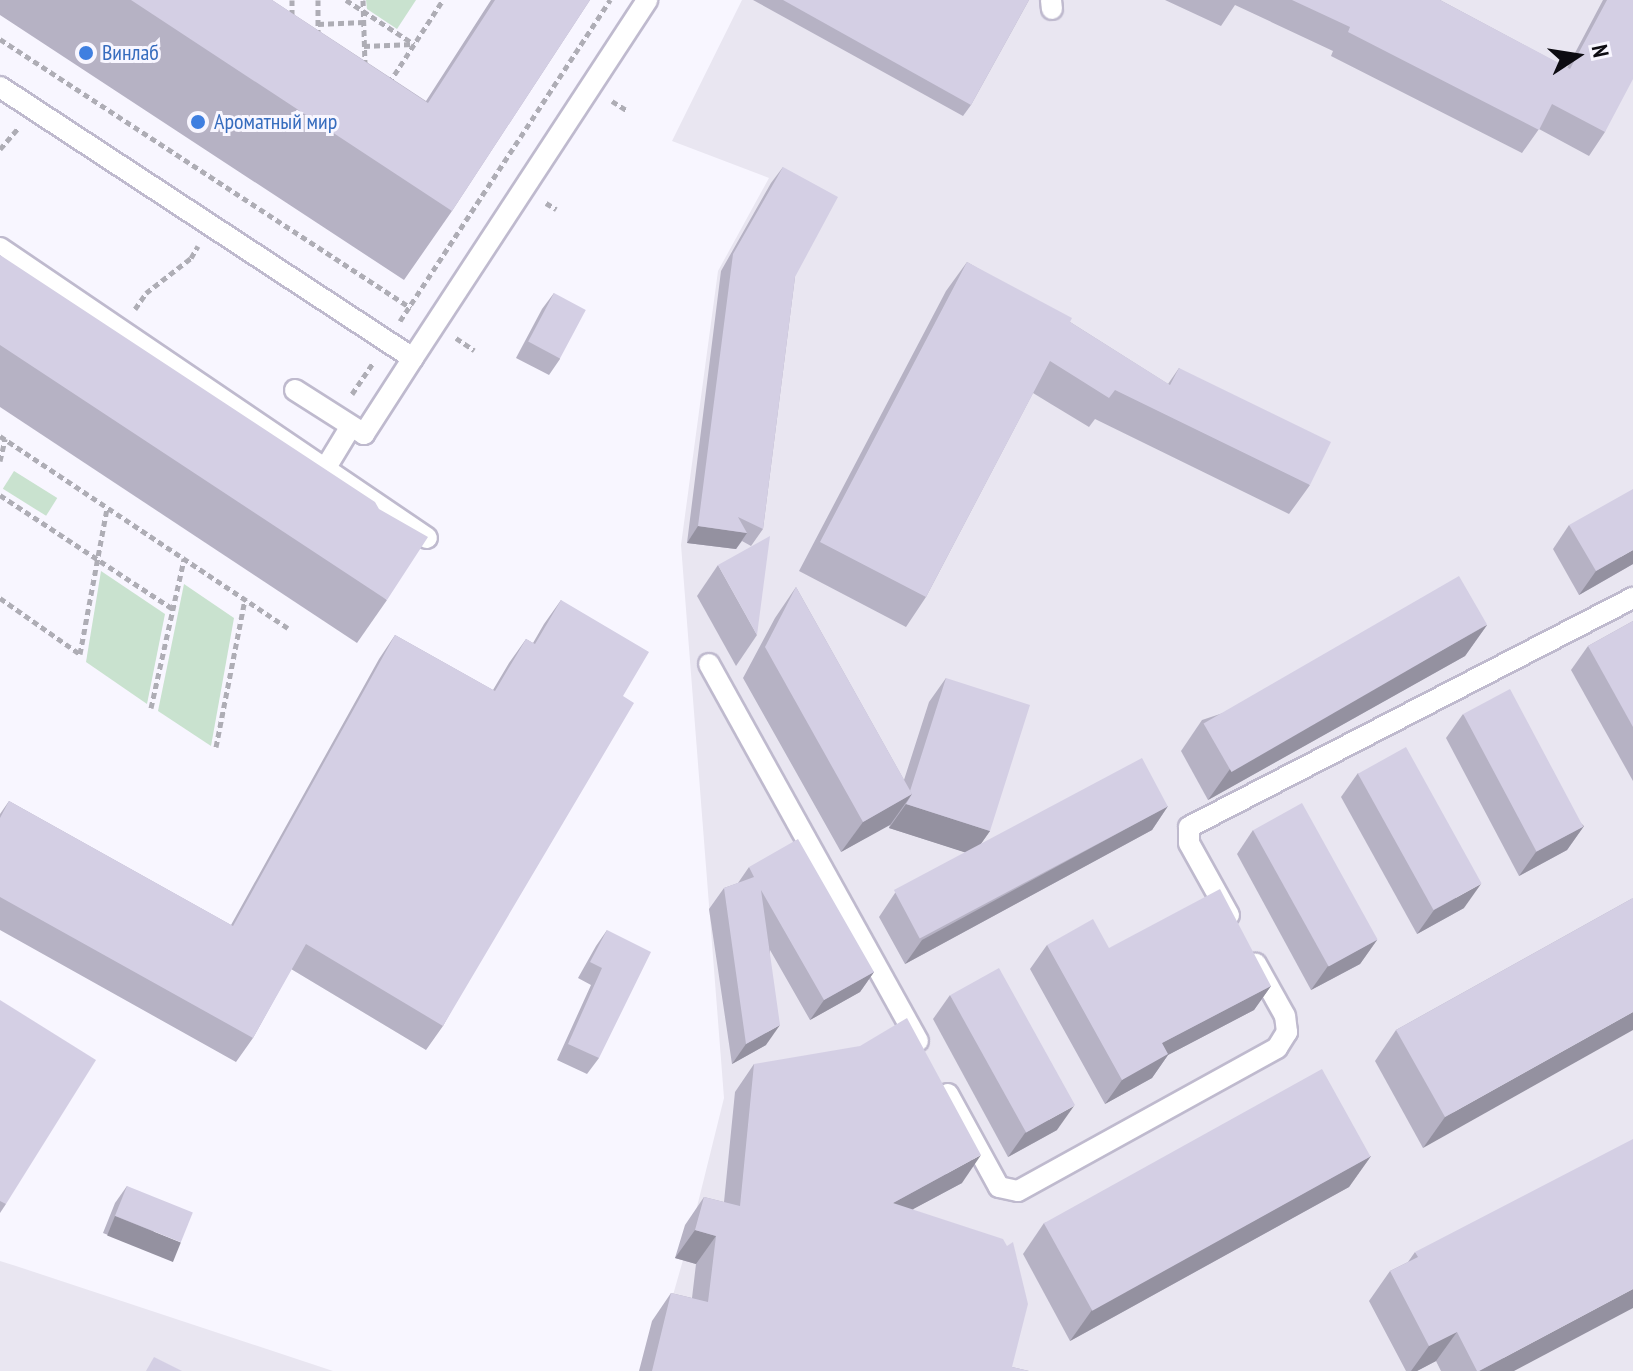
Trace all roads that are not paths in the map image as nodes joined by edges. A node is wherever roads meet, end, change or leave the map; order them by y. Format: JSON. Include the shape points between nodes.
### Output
{"nodes":[{"id":1,"x":647,"y":0,"type":"edge"},
{"id":2,"x":0,"y":87,"type":"edge"},
{"id":3,"x":0,"y":248,"type":"edge"},
{"id":4,"x":413,"y":358,"type":"junction"},
{"id":5,"x":295,"y":390,"type":"dead end"},
{"id":6,"x":344,"y":422,"type":"junction"},
{"id":7,"x":325,"y":469,"type":"junction"},
{"id":8,"x":427,"y":538,"type":"edge"},
{"id":9,"x":1633,"y":598,"type":"edge"},
{"id":10,"x":709,"y":664,"type":"dead end"}],
"edges":[{"from":1,"to":4,"type":"lane"},
{"from":2,"to":4,"type":"lane"},
{"from":3,"to":7,"type":"lane"},
{"from":4,"to":6,"type":"lane","via":[[364,434]]},
{"from":5,"to":6,"type":"lane"},
{"from":6,"to":7,"type":"lane"},
{"from":7,"to":8,"type":"lane","via":[[375,512]]},
{"from":9,"to":10,"type":"lane","via":[[1189,827],[1189,843],[1285,1016],[1287,1032],[1277,1048],[1018,1191],[999,1187]]}]}
